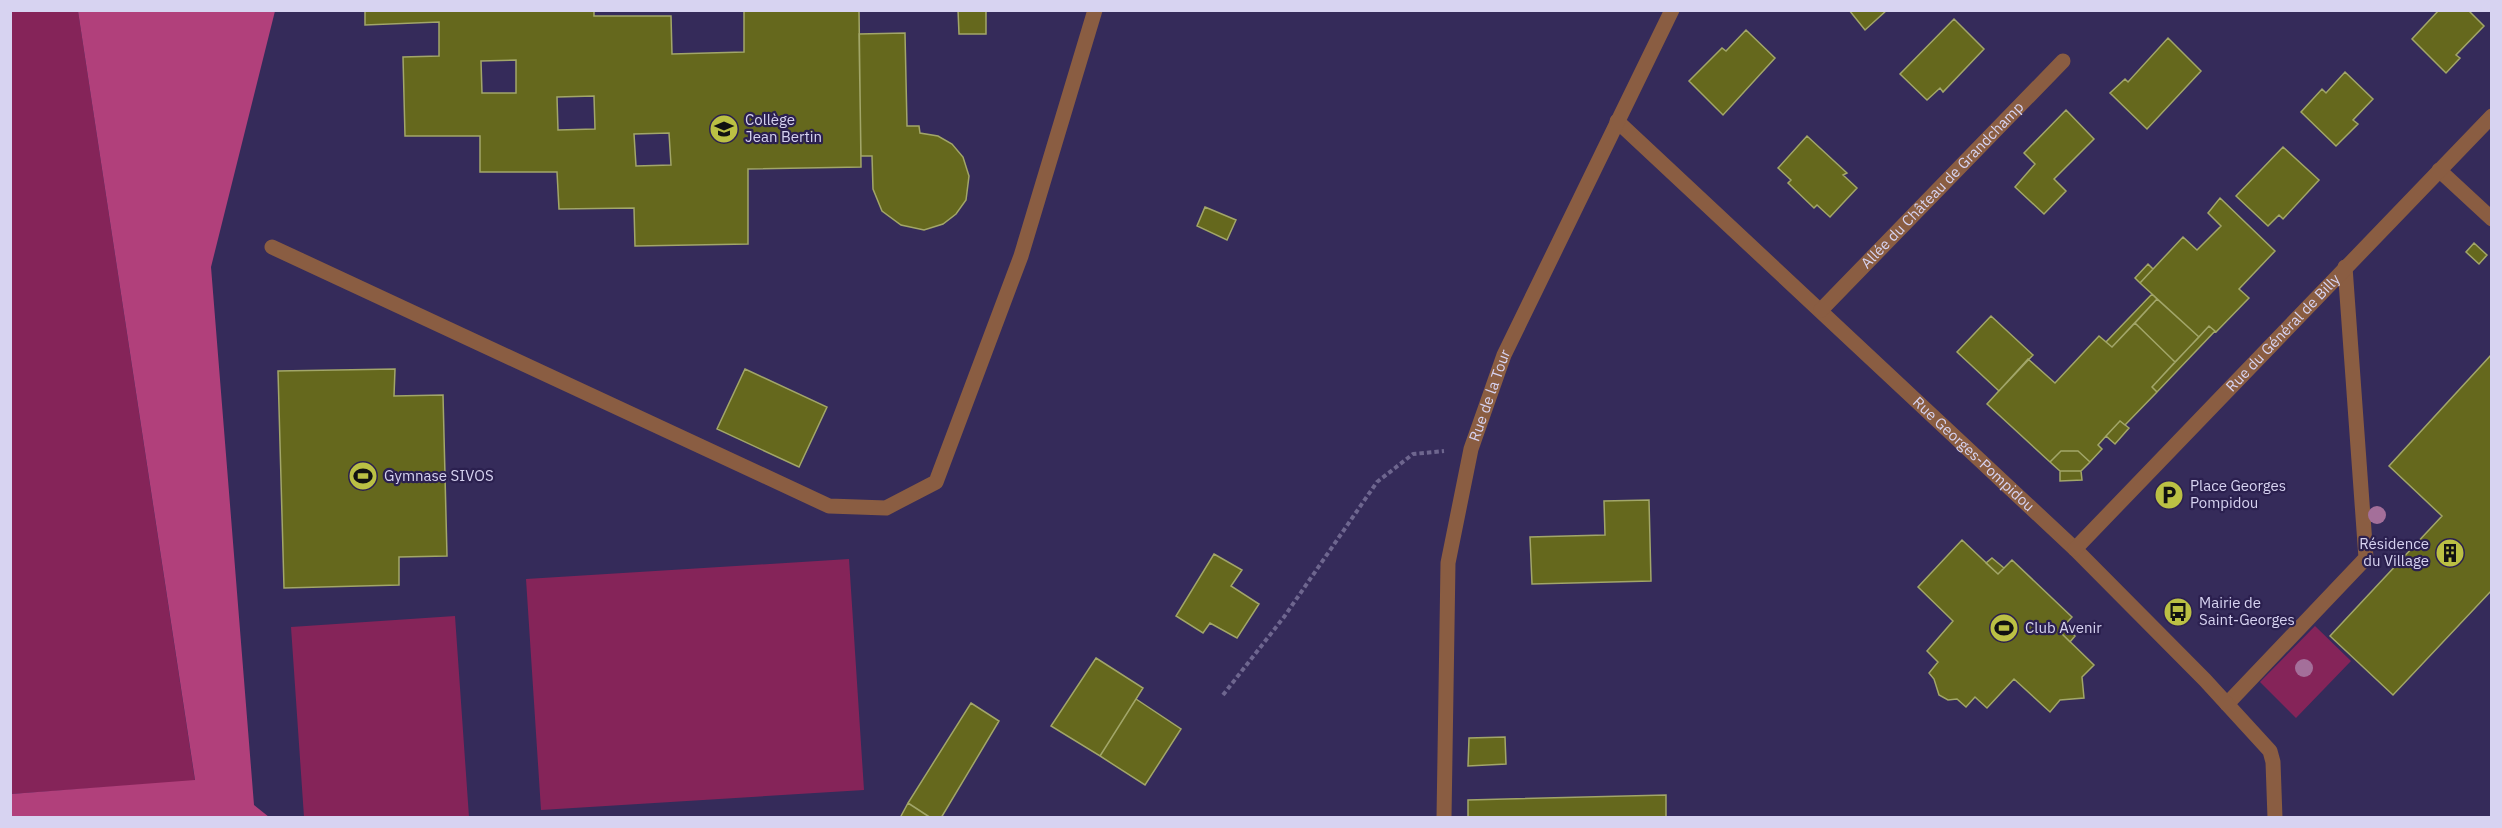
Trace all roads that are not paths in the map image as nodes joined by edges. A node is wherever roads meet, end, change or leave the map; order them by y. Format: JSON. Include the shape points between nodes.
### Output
{"nodes":[{"id":1,"x":1095,"y":10,"type":"edge"},
{"id":2,"x":1672,"y":10,"type":"edge"},
{"id":3,"x":2063,"y":61,"type":"dead end"},
{"id":4,"x":2492,"y":116,"type":"edge"},
{"id":5,"x":1617,"y":121,"type":"junction"},
{"id":6,"x":2439,"y":170,"type":"junction"},
{"id":7,"x":2492,"y":219,"type":"edge"},
{"id":8,"x":272,"y":247,"type":"dead end"},
{"id":9,"x":2346,"y":267,"type":"junction"},
{"id":10,"x":1821,"y":310,"type":"junction"},
{"id":11,"x":2075,"y":549,"type":"junction"},
{"id":12,"x":2227,"y":704,"type":"junction"},
{"id":13,"x":1444,"y":818,"type":"edge"},
{"id":14,"x":2275,"y":818,"type":"edge"}],
"edges":[{"from":1,"to":8,"type":"street","via":[[1021,256],[936,482],[886,508],[829,506]]},
{"from":2,"to":5,"type":"street","name":"Rue de la Tour"},
{"from":3,"to":10,"type":"street","name":"Allée du Château de Grandchamp"},
{"from":4,"to":6,"type":"street","name":"Rue du Général de Billy"},
{"from":5,"to":10,"type":"street","name":"Rue Georges-Pompidou"},
{"from":5,"to":13,"type":"street","name":"Rue de la Tour","via":[[1504,355],[1471,448],[1448,564]]},
{"from":6,"to":7,"type":"street"},
{"from":6,"to":9,"type":"street","name":"Rue du Général de Billy"},
{"from":9,"to":11,"type":"street","name":"Rue du Général de Billy"},
{"from":9,"to":12,"type":"street","via":[[2366,558]]},
{"from":10,"to":11,"type":"street","name":"Rue Georges-Pompidou"},
{"from":11,"to":12,"type":"street","name":"Rue Georges-Pompidou"},
{"from":12,"to":14,"type":"street","name":"Rue Georges-Pompidou","via":[[2270,751]]}]}
